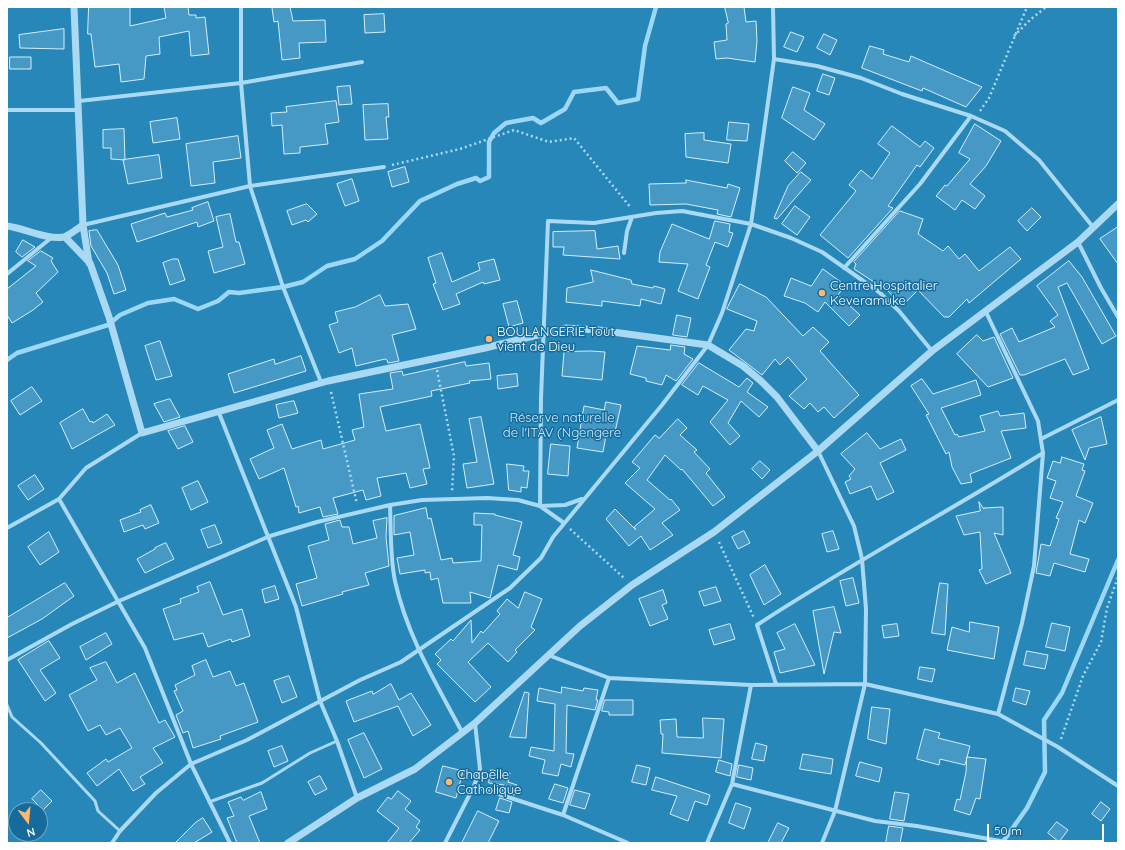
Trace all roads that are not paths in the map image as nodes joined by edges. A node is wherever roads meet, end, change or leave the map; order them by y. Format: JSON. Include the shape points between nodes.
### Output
{"nodes":[{"id":1,"x":74,"y":7,"type":"edge"},
{"id":2,"x":241,"y":7,"type":"edge"},
{"id":3,"x":773,"y":7,"type":"edge"},
{"id":4,"x":774,"y":59,"type":"junction"},
{"id":5,"x":362,"y":62,"type":"dead end"},
{"id":6,"x":241,"y":83,"type":"junction"},
{"id":7,"x":79,"y":102,"type":"junction"},
{"id":8,"x":7,"y":110,"type":"edge"},
{"id":9,"x":79,"y":110,"type":"junction"},
{"id":10,"x":971,"y":116,"type":"junction"},
{"id":11,"x":384,"y":167,"type":"road end"},
{"id":12,"x":250,"y":186,"type":"junction"},
{"id":13,"x":1118,"y":204,"type":"edge"},
{"id":14,"x":632,"y":217,"type":"junction"},
{"id":15,"x":751,"y":224,"type":"junction"},
{"id":16,"x":83,"y":225,"type":"junction"},
{"id":17,"x":7,"y":226,"type":"edge"},
{"id":18,"x":1093,"y":227,"type":"junction"},
{"id":19,"x":52,"y":237,"type":"junction"},
{"id":20,"x":65,"y":237,"type":"junction"},
{"id":21,"x":1078,"y":242,"type":"junction"},
{"id":22,"x":624,"y":253,"type":"dead end"},
{"id":23,"x":90,"y":264,"type":"junction"},
{"id":24,"x":844,"y":268,"type":"junction"},
{"id":25,"x":7,"y":274,"type":"edge"},
{"id":26,"x":985,"y":310,"type":"junction"},
{"id":27,"x":1118,"y":317,"type":"edge"},
{"id":28,"x":545,"y":333,"type":"junction"},
{"id":29,"x":708,"y":345,"type":"junction"},
{"id":30,"x":932,"y":351,"type":"junction"},
{"id":31,"x":325,"y":381,"type":"junction"},
{"id":32,"x":1118,"y":400,"type":"edge"},
{"id":33,"x":219,"y":413,"type":"junction"},
{"id":34,"x":142,"y":433,"type":"junction"},
{"id":35,"x":1041,"y":439,"type":"junction"},
{"id":36,"x":818,"y":451,"type":"junction"},
{"id":37,"x":1043,"y":453,"type":"junction"},
{"id":38,"x":59,"y":499,"type":"junction"},
{"id":39,"x":584,"y":499,"type":"junction"},
{"id":40,"x":390,"y":505,"type":"junction"},
{"id":41,"x":540,"y":506,"type":"junction"},
{"id":42,"x":564,"y":523,"type":"junction"},
{"id":43,"x":7,"y":528,"type":"edge"},
{"id":44,"x":270,"y":536,"type":"junction"},
{"id":45,"x":862,"y":559,"type":"junction"},
{"id":46,"x":119,"y":601,"type":"junction"},
{"id":47,"x":419,"y":651,"type":"junction"},
{"id":48,"x":548,"y":655,"type":"junction"},
{"id":49,"x":7,"y":660,"type":"edge"},
{"id":50,"x":609,"y":678,"type":"junction"},
{"id":51,"x":776,"y":684,"type":"junction"},
{"id":52,"x":865,"y":684,"type":"junction"},
{"id":53,"x":751,"y":685,"type":"junction"},
{"id":54,"x":320,"y":701,"type":"junction"},
{"id":55,"x":7,"y":705,"type":"edge"},
{"id":56,"x":998,"y":714,"type":"junction"},
{"id":57,"x":475,"y":723,"type":"junction"},
{"id":58,"x":462,"y":732,"type":"junction"},
{"id":59,"x":337,"y":741,"type":"junction"},
{"id":60,"x":191,"y":764,"type":"junction"},
{"id":61,"x":732,"y":784,"type":"junction"},
{"id":62,"x":474,"y":786,"type":"junction"},
{"id":63,"x":1118,"y":786,"type":"edge"},
{"id":64,"x":357,"y":798,"type":"junction"},
{"id":65,"x":209,"y":802,"type":"junction"},
{"id":66,"x":835,"y":811,"type":"junction"},
{"id":67,"x":563,"y":815,"type":"junction"},
{"id":68,"x":120,"y":831,"type":"junction"},
{"id":69,"x":112,"y":843,"type":"edge"},
{"id":70,"x":230,"y":843,"type":"edge"},
{"id":71,"x":288,"y":843,"type":"edge"},
{"id":72,"x":445,"y":843,"type":"edge"},
{"id":73,"x":628,"y":843,"type":"edge"},
{"id":74,"x":707,"y":843,"type":"edge"},
{"id":75,"x":822,"y":843,"type":"edge"},
{"id":76,"x":1011,"y":843,"type":"edge"}],
"edges":[{"from":1,"to":7,"type":"street"},
{"from":2,"to":6,"type":"street"},
{"from":3,"to":4,"type":"street"},
{"from":4,"to":10,"type":"street","via":[[817,66],[861,78]]},
{"from":4,"to":15,"type":"street"},
{"from":5,"to":6,"type":"street"},
{"from":6,"to":7,"type":"street"},
{"from":6,"to":12,"type":"street"},
{"from":7,"to":9,"type":"street"},
{"from":8,"to":9,"type":"street"},
{"from":9,"to":16,"type":"street"},
{"from":10,"to":18,"type":"street","via":[[1005,130],[1039,160]]},
{"from":10,"to":24,"type":"street","via":[[920,184]]},
{"from":11,"to":12,"type":"street"},
{"from":12,"to":16,"type":"street"},
{"from":12,"to":31,"type":"street","via":[[288,301]]},
{"from":13,"to":18,"type":"street"},
{"from":14,"to":15,"type":"street","via":[[682,211]]},
{"from":14,"to":22,"type":"street"},
{"from":14,"to":28,"type":"street","via":[[594,223],[548,221],[545,256]]},
{"from":15,"to":24,"type":"street","via":[[822,252]]},
{"from":15,"to":29,"type":"street","via":[[722,313]]},
{"from":16,"to":20,"type":"street"},
{"from":16,"to":23,"type":"street"},
{"from":17,"to":19,"type":"street"},
{"from":18,"to":21,"type":"street"},
{"from":19,"to":20,"type":"street"},
{"from":19,"to":25,"type":"street"},
{"from":20,"to":23,"type":"street"},
{"from":21,"to":26,"type":"street"},
{"from":21,"to":27,"type":"street"},
{"from":23,"to":34,"type":"street","via":[[109,317]]},
{"from":24,"to":30,"type":"street","via":[[879,292]]},
{"from":26,"to":30,"type":"street"},
{"from":26,"to":35,"type":"street","via":[[1038,421]]},
{"from":28,"to":29,"type":"street","via":[[574,328]]},
{"from":28,"to":31,"type":"street"},
{"from":28,"to":41,"type":"street","via":[[541,398]]},
{"from":29,"to":36,"type":"street","via":[[761,381],[777,397]]},
{"from":29,"to":39,"type":"street"},
{"from":30,"to":36,"type":"street"},
{"from":31,"to":33,"type":"street"},
{"from":32,"to":35,"type":"street"},
{"from":33,"to":34,"type":"street"},
{"from":33,"to":44,"type":"street"},
{"from":34,"to":38,"type":"street","via":[[86,468]]},
{"from":35,"to":37,"type":"street"},
{"from":36,"to":45,"type":"street","via":[[854,526]]},
{"from":36,"to":48,"type":"street","via":[[714,532],[632,585]]},
{"from":37,"to":45,"type":"street","via":[[962,503]]},
{"from":37,"to":56,"type":"street","via":[[1034,566]]},
{"from":38,"to":43,"type":"street"},
{"from":38,"to":46,"type":"street"},
{"from":39,"to":41,"type":"street","via":[[565,505]]},
{"from":39,"to":42,"type":"street"},
{"from":40,"to":41,"type":"street","via":[[452,498],[487,498],[518,500]]},
{"from":40,"to":44,"type":"street"},
{"from":40,"to":47,"type":"street","via":[[395,580],[407,622]]},
{"from":41,"to":42,"type":"street"},
{"from":42,"to":47,"type":"street","via":[[527,574]]},
{"from":44,"to":46,"type":"street"},
{"from":44,"to":54,"type":"street","via":[[296,607]]},
{"from":45,"to":51,"type":"street","via":[[757,625]]},
{"from":45,"to":52,"type":"street","via":[[866,609]]},
{"from":46,"to":49,"type":"street"},
{"from":46,"to":60,"type":"street","via":[[145,648]]},
{"from":47,"to":54,"type":"street"},
{"from":47,"to":58,"type":"street"},
{"from":48,"to":50,"type":"street"},
{"from":48,"to":57,"type":"street"},
{"from":50,"to":53,"type":"street"},
{"from":50,"to":67,"type":"street"},
{"from":51,"to":52,"type":"street"},
{"from":51,"to":53,"type":"street"},
{"from":52,"to":56,"type":"street"},
{"from":52,"to":66,"type":"street"},
{"from":53,"to":61,"type":"street"},
{"from":54,"to":59,"type":"street"},
{"from":54,"to":60,"type":"street","via":[[247,740]]},
{"from":55,"to":68,"type":"lane","via":[[12,717],[41,743],[95,801],[98,811]]},
{"from":56,"to":63,"type":"street","via":[[1058,747]]},
{"from":57,"to":58,"type":"street"},
{"from":57,"to":62,"type":"street","via":[[480,769]]},
{"from":58,"to":64,"type":"street","via":[[414,769]]},
{"from":59,"to":64,"type":"street"},
{"from":59,"to":65,"type":"lane","via":[[310,753],[262,783]]},
{"from":60,"to":65,"type":"street"},
{"from":60,"to":68,"type":"street","via":[[156,793]]},
{"from":61,"to":66,"type":"street"},
{"from":61,"to":74,"type":"street"},
{"from":62,"to":67,"type":"street"},
{"from":62,"to":72,"type":"street"},
{"from":64,"to":71,"type":"street"},
{"from":65,"to":70,"type":"street"},
{"from":66,"to":75,"type":"street"},
{"from":66,"to":76,"type":"street","via":[[875,821]]},
{"from":67,"to":73,"type":"street"},
{"from":68,"to":69,"type":"street"}]}
